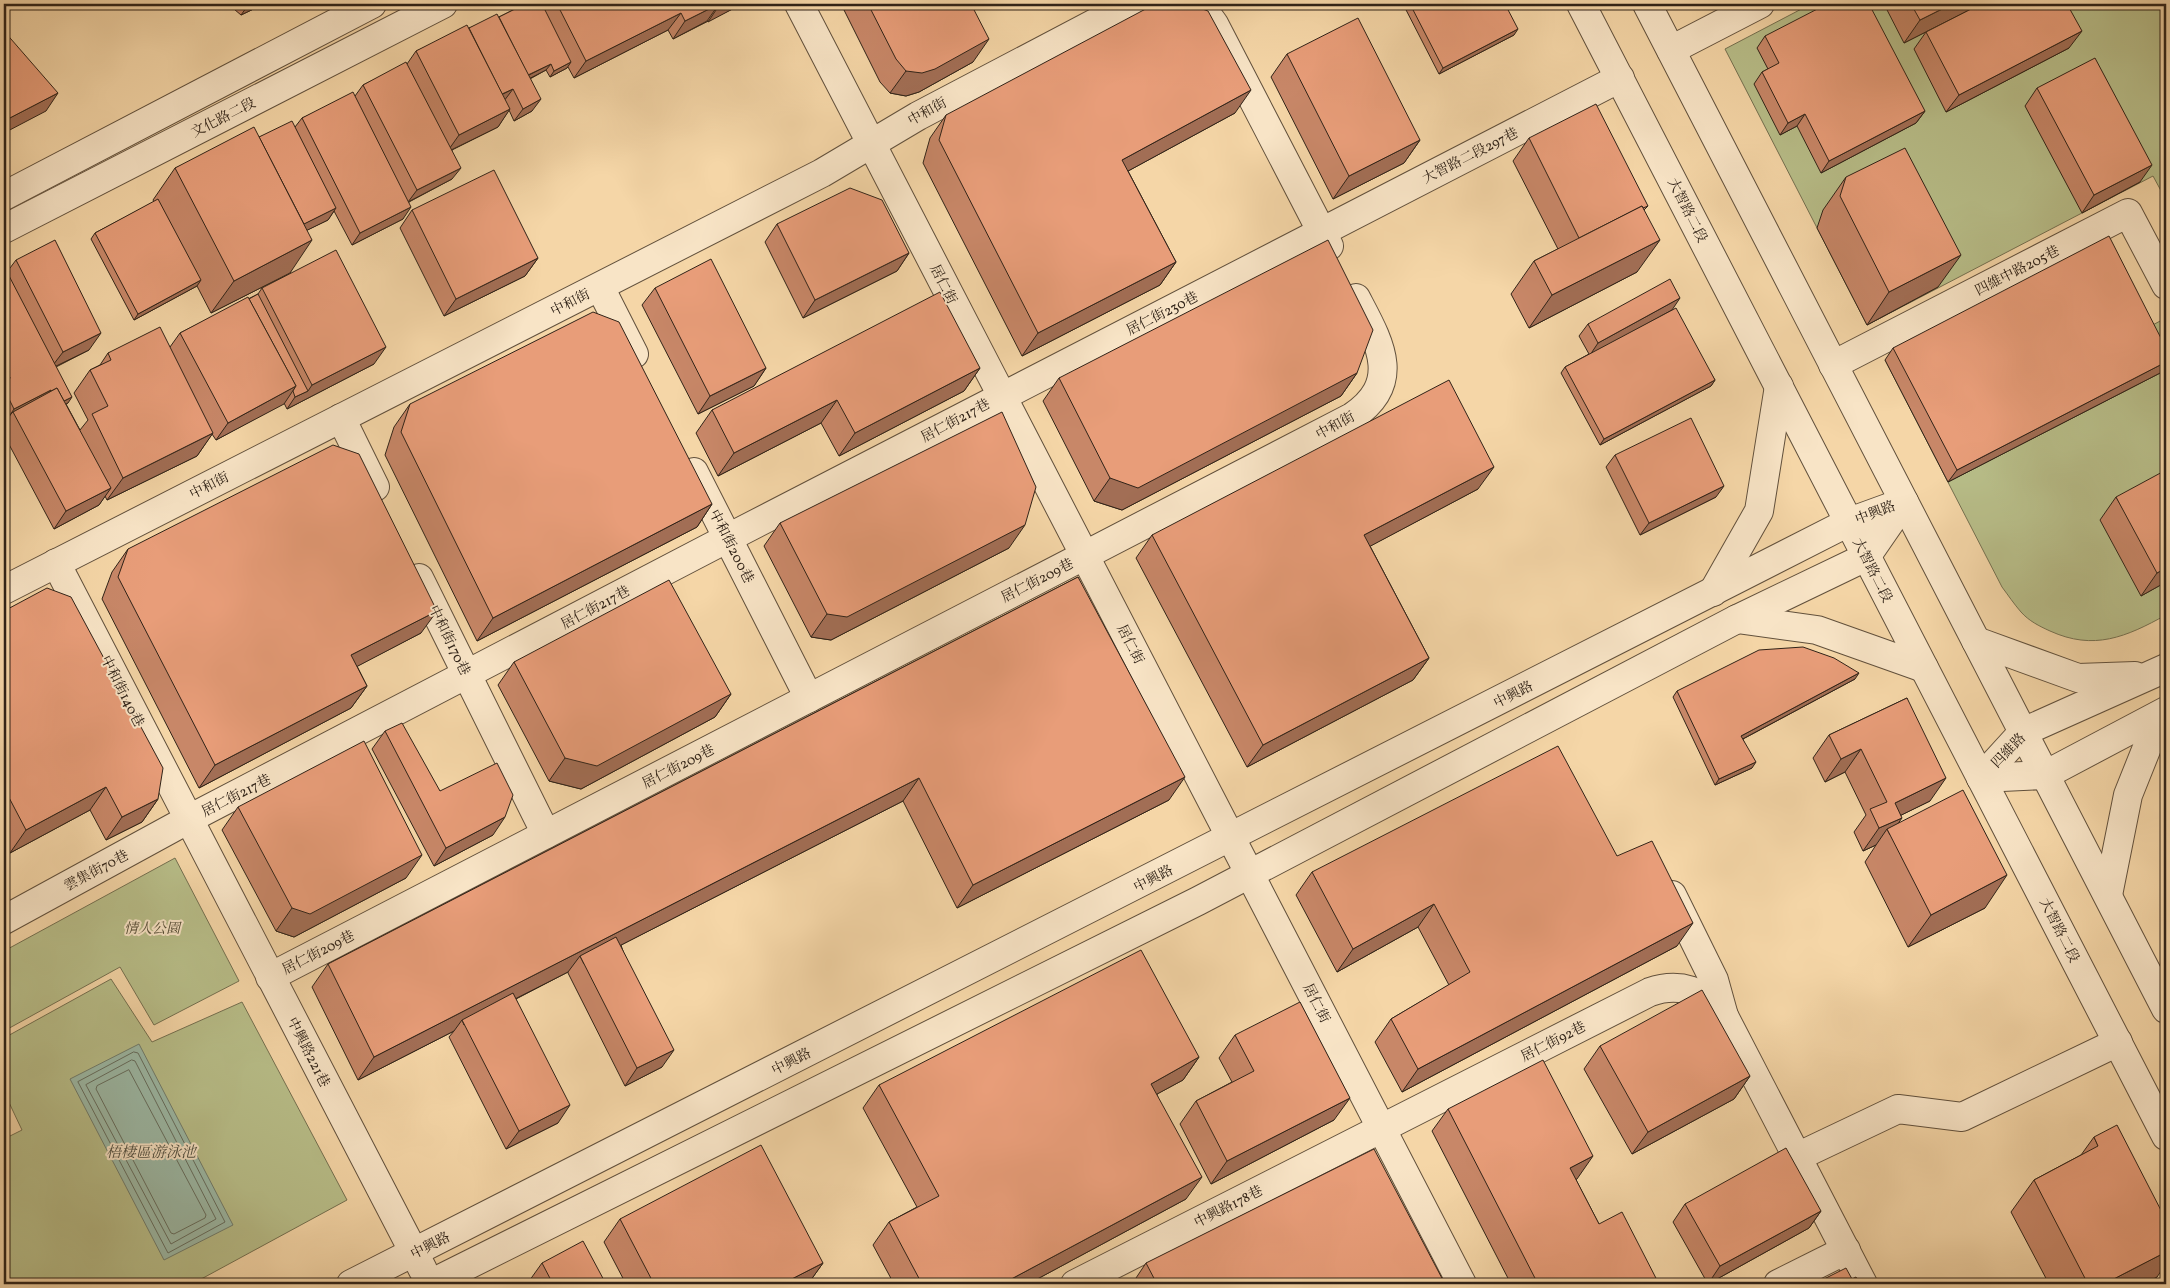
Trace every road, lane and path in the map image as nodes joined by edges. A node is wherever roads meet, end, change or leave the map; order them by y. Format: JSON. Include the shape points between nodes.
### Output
{"nodes":[{"id":1,"x":372,"y":4,"type":"edge"},
{"id":2,"x":443,"y":4,"type":"edge"},
{"id":3,"x":799,"y":4,"type":"edge"},
{"id":4,"x":1131,"y":4,"type":"edge"},
{"id":5,"x":1195,"y":4,"type":"edge"},
{"id":6,"x":1581,"y":4,"type":"edge"},
{"id":7,"x":1647,"y":4,"type":"edge"},
{"id":8,"x":1760,"y":4,"type":"edge"},
{"id":9,"x":1211,"y":14,"type":"edge"},
{"id":10,"x":1671,"y":50,"type":"junction"},
{"id":11,"x":1620,"y":78,"type":"junction"},
{"id":12,"x":872,"y":144,"type":"junction"},
{"id":13,"x":4,"y":196,"type":"edge"},
{"id":14,"x":4,"y":230,"type":"edge"},
{"id":15,"x":1321,"y":231,"type":"junction"},
{"id":16,"x":2166,"y":285,"type":"edge"},
{"id":17,"x":600,"y":287,"type":"junction"},
{"id":18,"x":1834,"y":365,"type":"junction"},
{"id":19,"x":647,"y":379,"type":"edge"},
{"id":20,"x":1779,"y":386,"type":"junction"},
{"id":21,"x":1002,"y":396,"type":"junction"},
{"id":22,"x":341,"y":418,"type":"junction"},
{"id":23,"x":683,"y":450,"type":"edge"},
{"id":24,"x":1904,"y":502,"type":"junction"},
{"id":25,"x":386,"y":510,"type":"edge"},
{"id":26,"x":1849,"y":522,"type":"junction"},
{"id":27,"x":728,"y":538,"type":"junction"},
{"id":28,"x":407,"y":553,"type":"edge"},
{"id":29,"x":1085,"y":555,"type":"junction"},
{"id":30,"x":1866,"y":557,"type":"junction"},
{"id":31,"x":56,"y":563,"type":"junction"},
{"id":32,"x":4,"y":590,"type":"edge"},
{"id":33,"x":1713,"y":592,"type":"junction"},
{"id":34,"x":1737,"y":619,"type":"junction"},
{"id":35,"x":1976,"y":641,"type":"junction"},
{"id":36,"x":1924,"y":668,"type":"junction"},
{"id":37,"x":2159,"y":671,"type":"edge"},
{"id":38,"x":467,"y":674,"type":"junction"},
{"id":39,"x":810,"y":698,"type":"junction"},
{"id":40,"x":2163,"y":713,"type":"edge"},
{"id":41,"x":2023,"y":732,"type":"junction"},
{"id":42,"x":2045,"y":775,"type":"junction"},
{"id":43,"x":1981,"y":778,"type":"junction"},
{"id":44,"x":189,"y":819,"type":"junction"},
{"id":45,"x":546,"y":834,"type":"junction"},
{"id":46,"x":1230,"y":839,"type":"junction"},
{"id":47,"x":1249,"y":874,"type":"junction"},
{"id":48,"x":1661,"y":874,"type":"edge"},
{"id":49,"x":2108,"y":895,"type":"junction"},
{"id":50,"x":4,"y":920,"type":"edge"},
{"id":51,"x":270,"y":977,"type":"junction"},
{"id":52,"x":2166,"y":1009,"type":"edge"},
{"id":53,"x":1724,"y":1016,"type":"junction"},
{"id":54,"x":2118,"y":1042,"type":"junction"},
{"id":55,"x":1382,"y":1129,"type":"junction"},
{"id":56,"x":2166,"y":1136,"type":"edge"},
{"id":57,"x":1797,"y":1156,"type":"junction"},
{"id":58,"x":1846,"y":1250,"type":"junction"},
{"id":59,"x":414,"y":1253,"type":"junction"},
{"id":60,"x":351,"y":1284,"type":"edge"},
{"id":61,"x":430,"y":1284,"type":"edge"},
{"id":62,"x":1075,"y":1284,"type":"edge"},
{"id":63,"x":1462,"y":1284,"type":"edge"},
{"id":64,"x":1778,"y":1284,"type":"edge"},
{"id":65,"x":1864,"y":1284,"type":"edge"}],
"edges":[{"from":1,"to":13,"type":"street"},
{"from":2,"to":14,"type":"street","name":"文化路二段"},
{"from":3,"to":12,"type":"street","name":"居仁街"},
{"from":4,"to":12,"type":"street","name":"中和街","via":[[918,116]]},
{"from":5,"to":9,"type":"street","name":"中和街"},
{"from":6,"to":11,"type":"street","name":"大智路二段"},
{"from":7,"to":10,"type":"street"},
{"from":8,"to":10,"type":"street"},
{"from":9,"to":15,"type":"street","name":"中和街"},
{"from":10,"to":18,"type":"street"},
{"from":11,"to":15,"type":"street","name":"大智路二段297巷"},
{"from":11,"to":20,"type":"street","name":"大智路二段"},
{"from":12,"to":17,"type":"street","name":"中和街"},
{"from":12,"to":21,"type":"street","name":"居仁街"},
{"from":15,"to":21,"type":"street","name":"居仁街230巷"},
{"from":15,"to":29,"type":"street","name":"中和街","via":[[1378,340],[1383,358],[1382,379],[1376,394],[1365,408],[1343,422]]},
{"from":16,"to":18,"type":"street","name":"四維中路205巷","via":[[2128,212]]},
{"from":17,"to":19,"type":"street"},
{"from":17,"to":22,"type":"street","name":"中和街"},
{"from":18,"to":24,"type":"street"},
{"from":20,"to":26,"type":"street","name":"大智路二段"},
{"from":20,"to":33,"type":"street","via":[[1759,511]]},
{"from":21,"to":27,"type":"street","name":"居仁街217巷"},
{"from":21,"to":29,"type":"street","name":"居仁街"},
{"from":22,"to":25,"type":"street"},
{"from":22,"to":31,"type":"street","name":"中和街"},
{"from":23,"to":27,"type":"street","name":"中和街200巷"},
{"from":24,"to":26,"type":"street","name":"中興路"},
{"from":24,"to":30,"type":"street","name":"中興路"},
{"from":24,"to":35,"type":"street"},
{"from":26,"to":30,"type":"street","name":"大智路二段"},
{"from":26,"to":33,"type":"street","name":"中興路"},
{"from":27,"to":38,"type":"street","name":"居仁街217巷"},
{"from":27,"to":39,"type":"street","name":"中和街200巷"},
{"from":28,"to":38,"type":"street","name":"中和街170巷"},
{"from":29,"to":39,"type":"street","name":"居仁街209巷"},
{"from":29,"to":46,"type":"street","name":"居仁街"},
{"from":30,"to":34,"type":"street","name":"中興路"},
{"from":30,"to":36,"type":"street","name":"大智路二段"},
{"from":31,"to":32,"type":"street","name":"中和街"},
{"from":31,"to":44,"type":"street","name":"中和街140巷"},
{"from":33,"to":46,"type":"street","name":"中興路"},
{"from":34,"to":36,"type":"street","via":[[1817,630]]},
{"from":34,"to":47,"type":"street","name":"中興路"},
{"from":35,"to":37,"type":"street","via":[[2078,678]]},
{"from":35,"to":41,"type":"street"},
{"from":36,"to":43,"type":"street","name":"大智路二段"},
{"from":37,"to":41,"type":"street","name":"四維路"},
{"from":38,"to":44,"type":"street","name":"居仁街217巷"},
{"from":38,"to":45,"type":"street","name":"中和街170巷"},
{"from":39,"to":45,"type":"street","name":"居仁街209巷"},
{"from":40,"to":42,"type":"street","name":"四維路"},
{"from":40,"to":49,"type":"street","via":[[2128,795]]},
{"from":41,"to":42,"type":"street"},
{"from":41,"to":43,"type":"street","name":"四維路"},
{"from":42,"to":43,"type":"street","name":"四維路"},
{"from":42,"to":49,"type":"street"},
{"from":43,"to":54,"type":"street","name":"大智路二段"},
{"from":44,"to":50,"type":"street","name":"雲集街70巷"},
{"from":44,"to":51,"type":"street","name":"中興路221巷"},
{"from":45,"to":51,"type":"street","name":"居仁街209巷"},
{"from":46,"to":47,"type":"street","name":"居仁街"},
{"from":46,"to":59,"type":"street","name":"中興路"},
{"from":47,"to":55,"type":"street","name":"居仁街"},
{"from":47,"to":61,"type":"street","name":"中興路"},
{"from":48,"to":53,"type":"street","name":"居仁街92巷","via":[[1714,980]]},
{"from":49,"to":52,"type":"street"},
{"from":51,"to":59,"type":"street","name":"中興路221巷"},
{"from":53,"to":55,"type":"street","name":"居仁街92巷","via":[[1712,1002],[1696,992],[1685,988],[1661,988]]},
{"from":53,"to":57,"type":"street","name":"居仁街92巷"},
{"from":54,"to":56,"type":"street","name":"大智路二段"},
{"from":54,"to":57,"type":"street","via":[[1962,1117],[1898,1109]]},
{"from":55,"to":62,"type":"street","name":"中興路178巷"},
{"from":55,"to":63,"type":"street","name":"居仁街"},
{"from":57,"to":58,"type":"street","name":"居仁街92巷"},
{"from":58,"to":64,"type":"street"},
{"from":58,"to":65,"type":"street","name":"居仁街92巷"},
{"from":59,"to":60,"type":"street","name":"中興路"},
{"from":59,"to":61,"type":"street","name":"中興路221巷"}]}
